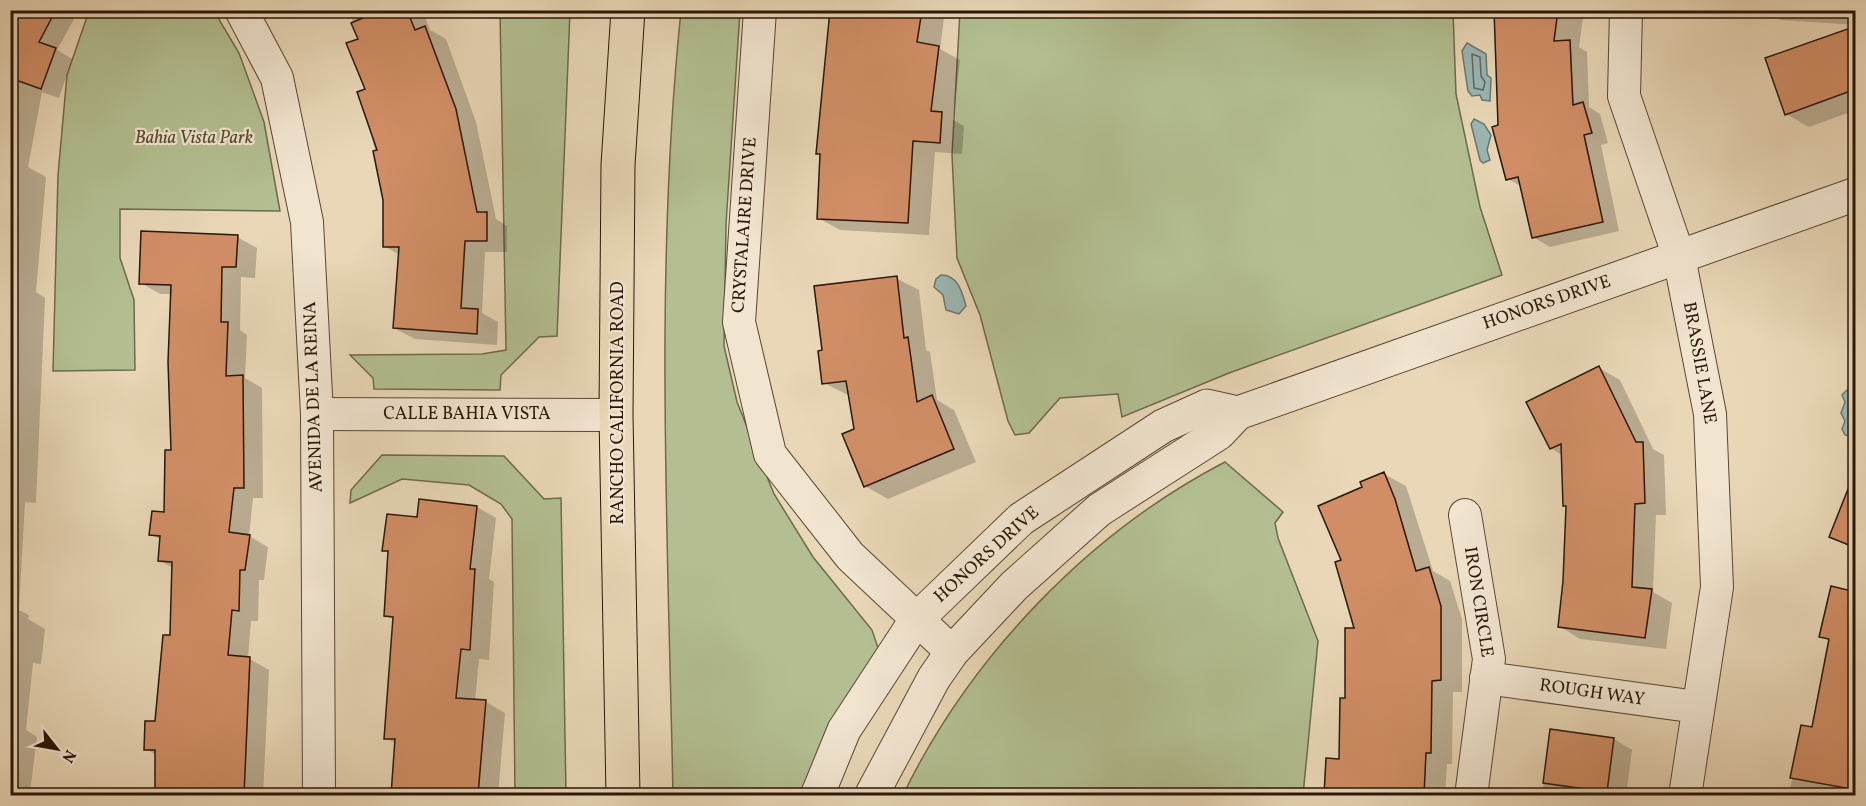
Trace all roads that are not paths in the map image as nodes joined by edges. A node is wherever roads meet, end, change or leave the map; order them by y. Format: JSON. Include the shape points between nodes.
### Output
{"nodes":[{"id":1,"x":241,"y":10,"type":"edge"},
{"id":2,"x":628,"y":10,"type":"edge"},
{"id":3,"x":760,"y":10,"type":"edge"},
{"id":4,"x":1626,"y":10,"type":"edge"},
{"id":5,"x":1856,"y":194,"type":"edge"},
{"id":6,"x":1679,"y":257,"type":"junction"},
{"id":7,"x":1238,"y":413,"type":"junction"},
{"id":8,"x":317,"y":414,"type":"junction"},
{"id":9,"x":616,"y":415,"type":"junction"},
{"id":10,"x":1465,"y":515,"type":"dead end"},
{"id":11,"x":916,"y":620,"type":"junction"},
{"id":12,"x":952,"y":652,"type":"junction"},
{"id":13,"x":1486,"y":678,"type":"junction"},
{"id":14,"x":1697,"y":708,"type":"junction"},
{"id":15,"x":318,"y":795,"type":"edge"},
{"id":16,"x":622,"y":795,"type":"edge"},
{"id":17,"x":817,"y":795,"type":"edge"},
{"id":18,"x":871,"y":795,"type":"edge"},
{"id":19,"x":1471,"y":795,"type":"edge"},
{"id":20,"x":1685,"y":795,"type":"edge"}],
"edges":[{"from":1,"to":8,"type":"street","name":"AVENIDA DE LA REINA","via":[[277,78],[308,222]]},
{"from":2,"to":9,"type":"main road","name":"RANCHO CALIFORNIA ROAD","via":[[618,165]]},
{"from":3,"to":11,"type":"street","name":"CRYSTALAIRE DRIVE","via":[[739,322],[770,454],[849,556]]},
{"from":4,"to":6,"type":"street","name":"BRASSIE LANE","via":[[1624,96]]},
{"from":5,"to":6,"type":"street","name":"HONORS DRIVE"},
{"from":6,"to":7,"type":"street","name":"HONORS DRIVE"},
{"from":6,"to":14,"type":"street","name":"BRASSIE LANE","via":[[1710,414],[1717,587]]},
{"from":7,"to":11,"type":"street","name":"HONORS DRIVE","via":[[1206,406],[1163,426],[1107,460],[1021,519]]},
{"from":7,"to":12,"type":"street","name":"HONORS DRIVE","via":[[1219,433],[1100,510],[1014,586]]},
{"from":8,"to":9,"type":"street","name":"CALLE BAHIA VISTA"},
{"from":8,"to":15,"type":"street","name":"AVENIDA DE LA REINA"},
{"from":9,"to":16,"type":"main road","name":"RANCHO CALIFORNIA ROAD"},
{"from":10,"to":13,"type":"street","name":"IRON CIRCLE","via":[[1489,659]]},
{"from":11,"to":12,"type":"street","name":"CRYSTALAIRE DRIVE"},
{"from":11,"to":17,"type":"street","name":"HONORS DRIVE","via":[[844,730]]},
{"from":12,"to":18,"type":"street","name":"HONORS DRIVE","via":[[905,727]]},
{"from":13,"to":14,"type":"street","name":"ROUGH WAY"},
{"from":13,"to":19,"type":"street","name":"IRON CIRCLE"},
{"from":14,"to":20,"type":"street","name":"BRASSIE LANE"}]}
